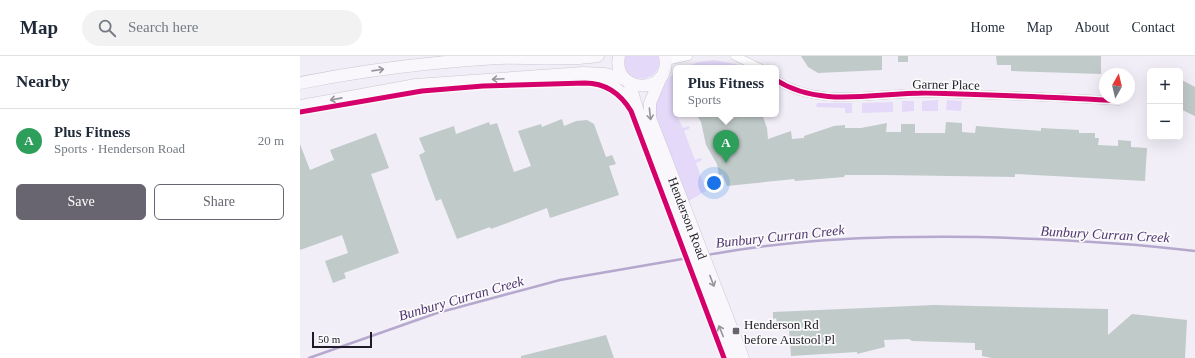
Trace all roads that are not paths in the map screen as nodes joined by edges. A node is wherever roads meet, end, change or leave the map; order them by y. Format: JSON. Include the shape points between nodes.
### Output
{"nodes":[{"id":1,"x":598,"y":56,"type":"edge"},
{"id":2,"x":619,"y":56,"type":"edge"},
{"id":3,"x":688,"y":56,"type":"edge"},
{"id":4,"x":735,"y":56,"type":"edge"},
{"id":5,"x":666,"y":58,"type":"edge"},
{"id":6,"x":754,"y":65,"type":"edge"},
{"id":7,"x":537,"y":77,"type":"junction"},
{"id":8,"x":661,"y":77,"type":"junction"},
{"id":9,"x":627,"y":81,"type":"junction"},
{"id":10,"x":779,"y":82,"type":"edge"},
{"id":11,"x":300,"y":83,"type":"edge"},
{"id":12,"x":1099,"y":100,"type":"edge"},
{"id":13,"x":300,"y":106,"type":"edge"},
{"id":14,"x":643,"y":128,"type":"junction"},
{"id":15,"x":678,"y":206,"type":"junction"},
{"id":16,"x":714,"y":302,"type":"junction"},
{"id":17,"x":732,"y":358,"type":"edge"},
{"id":18,"x":742,"y":358,"type":"edge"}],
"edges":[{"from":11,"to":1,"type":"main road","one_way":true,"via":[[339,75],[499,58]]},
{"from":2,"to":9,"type":"main road","name":"Henderson Road","via":[[619,68]]},
{"from":3,"to":5,"type":"street"},
{"from":4,"to":6,"type":"street"},
{"from":5,"to":8,"type":"main road","name":"Henderson Road"},
{"from":7,"to":9,"type":"main road","via":[[593,73]]},
{"from":7,"to":13,"type":"main road","one_way":true,"via":[[416,85]]},
{"from":7,"to":14,"type":"main road","via":[[584,78],[609,84],[624,95]]},
{"from":8,"to":9,"type":"main road","via":[[646,86],[637,86]]},
{"from":8,"to":15,"type":"main road","name":"Henderson Road","one_way":true,"via":[[650,103],[650,118]]},
{"from":9,"to":14,"type":"main road","name":"Henderson Road"},
{"from":10,"to":12,"type":"street","name":"Garner Place","via":[[810,95],[829,97],[924,93]]},
{"from":14,"to":15,"type":"main road","name":"Henderson Road"},
{"from":15,"to":16,"type":"main road","name":"Henderson Road"},
{"from":17,"to":16,"type":"main road","name":"Henderson Road","one_way":true},
{"from":16,"to":18,"type":"main road","name":"Henderson Road"}]}
